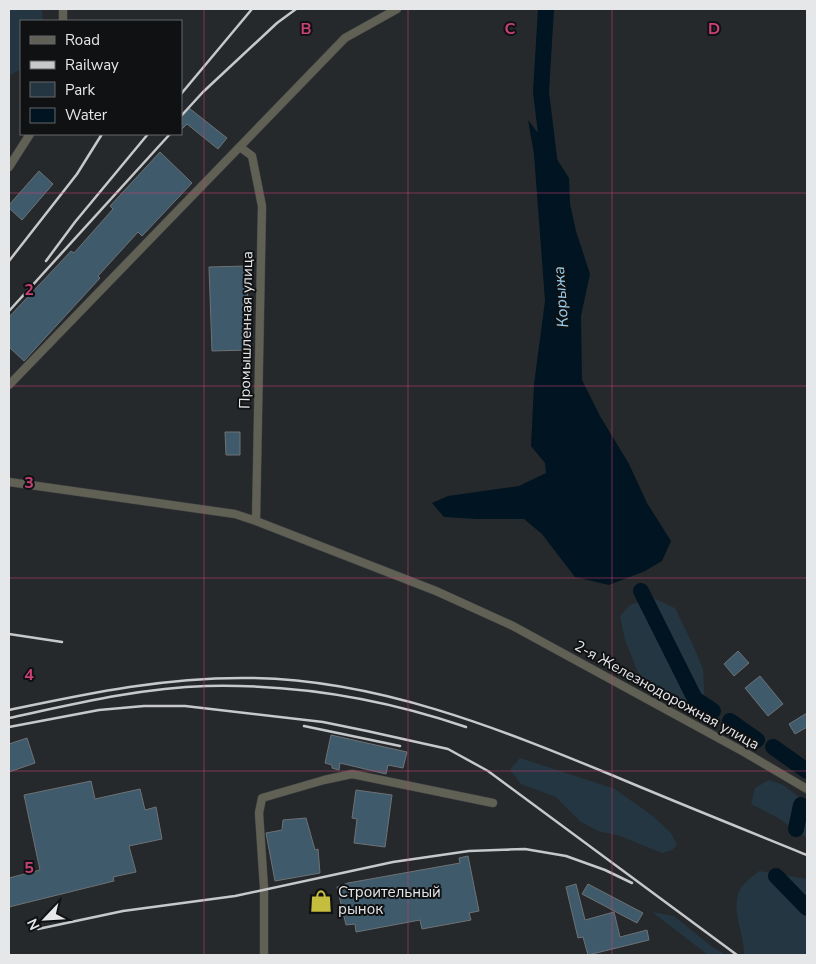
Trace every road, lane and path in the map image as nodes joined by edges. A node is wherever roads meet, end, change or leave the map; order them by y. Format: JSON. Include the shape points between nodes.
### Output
{"nodes":[{"id":1,"x":397,"y":9,"type":"edge"},
{"id":2,"x":29,"y":135,"type":"edge"},
{"id":3,"x":240,"y":147,"type":"junction"},
{"id":4,"x":9,"y":167,"type":"edge"},
{"id":5,"x":9,"y":385,"type":"edge"},
{"id":6,"x":9,"y":482,"type":"edge"},
{"id":7,"x":256,"y":521,"type":"junction"},
{"id":8,"x":807,"y":789,"type":"edge"},
{"id":9,"x":493,"y":803,"type":"dead end"},
{"id":10,"x":264,"y":955,"type":"edge"}],
"edges":[{"from":1,"to":3,"type":"street","via":[[345,38]]},
{"from":2,"to":4,"type":"street"},
{"from":3,"to":5,"type":"street"},
{"from":3,"to":7,"type":"street","name":"Промышленная улица","via":[[252,156],[262,206]]},
{"from":6,"to":7,"type":"street","name":"2-я Железнодорожная улица","via":[[235,514]]},
{"from":7,"to":8,"type":"street","name":"2-я Железнодорожная улица","via":[[436,591],[513,626]]},
{"from":9,"to":10,"type":"street","via":[[352,774],[262,798],[259,813]]}]}
